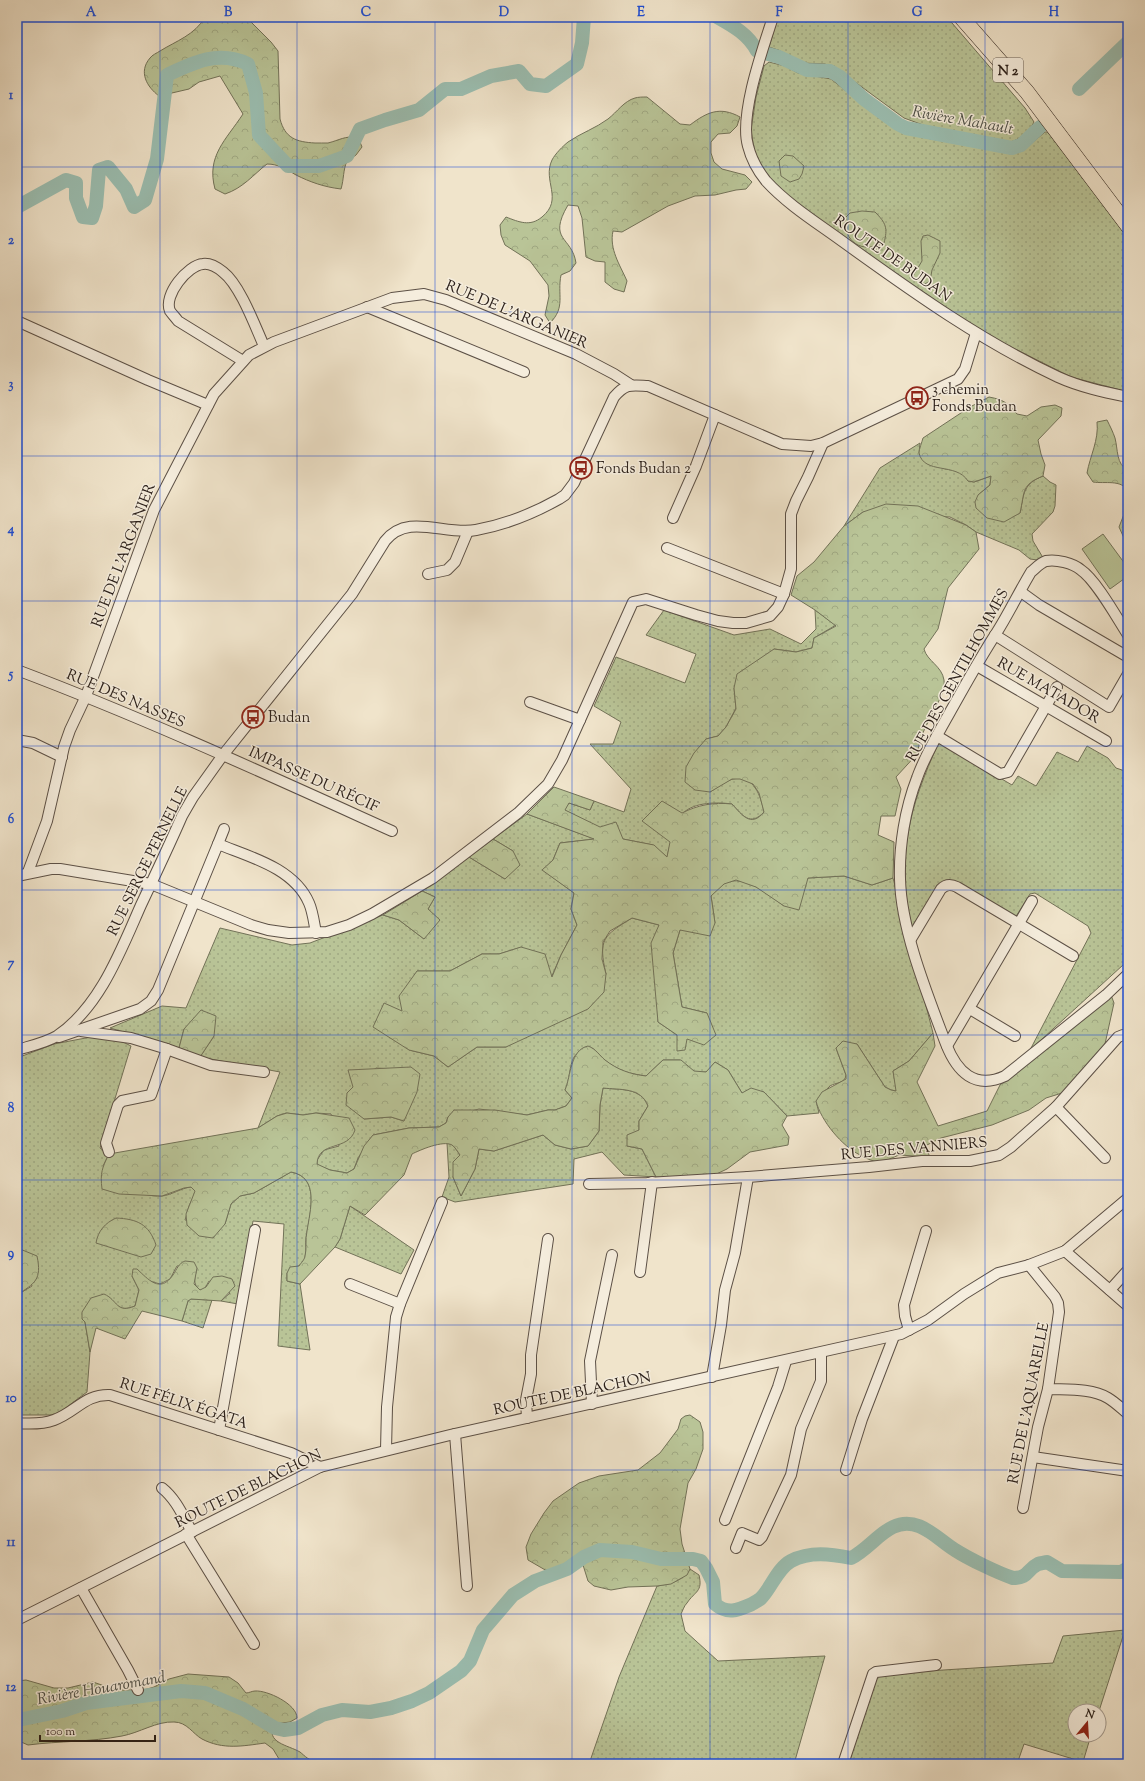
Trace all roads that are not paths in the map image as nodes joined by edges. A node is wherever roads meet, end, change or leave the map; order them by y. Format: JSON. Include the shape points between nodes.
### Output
{"nodes":[{"id":1,"x":773,"y":17,"type":"edge"},
{"id":2,"x":961,"y":17,"type":"edge"},
{"id":3,"x":967,"y":17,"type":"edge"},
{"id":4,"x":1128,"y":215,"type":"edge"},
{"id":5,"x":1128,"y":226,"type":"edge"},
{"id":6,"x":367,"y":307,"type":"junction"},
{"id":7,"x":17,"y":321,"type":"edge"},
{"id":8,"x":976,"y":333,"type":"junction"},
{"id":9,"x":264,"y":346,"type":"junction"},
{"id":10,"x":242,"y":361,"type":"junction"},
{"id":11,"x":524,"y":372,"type":"dead end"},
{"id":12,"x":631,"y":385,"type":"junction"},
{"id":13,"x":1128,"y":396,"type":"edge"},
{"id":14,"x":208,"y":405,"type":"junction"},
{"id":15,"x":714,"y":416,"type":"junction"},
{"id":16,"x":823,"y":443,"type":"junction"},
{"id":17,"x":673,"y":518,"type":"dead end"},
{"id":18,"x":468,"y":531,"type":"junction"},
{"id":19,"x":667,"y":548,"type":"dead end"},
{"id":20,"x":428,"y":574,"type":"dead end"},
{"id":21,"x":1021,"y":592,"type":"junction"},
{"id":22,"x":784,"y":594,"type":"junction"},
{"id":23,"x":995,"y":635,"type":"junction"},
{"id":24,"x":1128,"y":635,"type":"edge"},
{"id":25,"x":1128,"y":657,"type":"edge"},
{"id":26,"x":977,"y":666,"type":"junction"},
{"id":27,"x":17,"y":670,"type":"edge"},
{"id":28,"x":1128,"y":674,"type":"edge"},
{"id":29,"x":1057,"y":687,"type":"dead end"},
{"id":30,"x":86,"y":696,"type":"junction"},
{"id":31,"x":530,"y":702,"type":"dead end"},
{"id":32,"x":1046,"y":706,"type":"junction"},
{"id":33,"x":580,"y":720,"type":"junction"},
{"id":34,"x":937,"y":736,"type":"junction"},
{"id":35,"x":17,"y":740,"type":"edge"},
{"id":36,"x":1106,"y":741,"type":"dead end"},
{"id":37,"x":223,"y":755,"type":"junction"},
{"id":38,"x":62,"y":757,"type":"junction"},
{"id":39,"x":224,"y":829,"type":"dead end"},
{"id":40,"x":392,"y":831,"type":"dead end"},
{"id":41,"x":218,"y":844,"type":"junction"},
{"id":42,"x":28,"y":872,"type":"junction"},
{"id":43,"x":17,"y":876,"type":"edge"},
{"id":44,"x":151,"y":884,"type":"junction"},
{"id":45,"x":1032,"y":901,"type":"dead end"},
{"id":46,"x":194,"y":902,"type":"junction"},
{"id":47,"x":1019,"y":924,"type":"junction"},
{"id":48,"x":316,"y":933,"type":"junction"},
{"id":49,"x":911,"y":939,"type":"junction"},
{"id":50,"x":1073,"y":956,"type":"dead end"},
{"id":51,"x":1128,"y":974,"type":"edge"},
{"id":52,"x":970,"y":1009,"type":"junction"},
{"id":53,"x":77,"y":1031,"type":"junction"},
{"id":54,"x":1015,"y":1036,"type":"dead end"},
{"id":55,"x":1128,"y":1037,"type":"edge"},
{"id":56,"x":50,"y":1040,"type":"junction"},
{"id":57,"x":947,"y":1046,"type":"junction"},
{"id":58,"x":167,"y":1049,"type":"junction"},
{"id":59,"x":17,"y":1050,"type":"edge"},
{"id":60,"x":264,"y":1072,"type":"dead end"},
{"id":61,"x":1056,"y":1107,"type":"junction"},
{"id":62,"x":109,"y":1152,"type":"dead end"},
{"id":63,"x":1105,"y":1158,"type":"dead end"},
{"id":64,"x":748,"y":1177,"type":"junction"},
{"id":65,"x":652,"y":1182,"type":"junction"},
{"id":66,"x":589,"y":1184,"type":"dead end"},
{"id":67,"x":1128,"y":1198,"type":"edge"},
{"id":68,"x":442,"y":1202,"type":"dead end"},
{"id":69,"x":255,"y":1230,"type":"dead end"},
{"id":70,"x":926,"y":1231,"type":"dead end"},
{"id":71,"x":548,"y":1239,"type":"dead end"},
{"id":72,"x":1065,"y":1251,"type":"junction"},
{"id":73,"x":612,"y":1255,"type":"dead end"},
{"id":74,"x":1029,"y":1265,"type":"junction"},
{"id":75,"x":1128,"y":1270,"type":"edge"},
{"id":76,"x":640,"y":1272,"type":"dead end"},
{"id":77,"x":350,"y":1284,"type":"dead end"},
{"id":78,"x":1110,"y":1290,"type":"junction"},
{"id":79,"x":400,"y":1304,"type":"junction"},
{"id":80,"x":1128,"y":1306,"type":"edge"},
{"id":81,"x":909,"y":1330,"type":"junction"},
{"id":82,"x":894,"y":1336,"type":"junction"},
{"id":83,"x":821,"y":1353,"type":"junction"},
{"id":84,"x":786,"y":1361,"type":"junction"},
{"id":85,"x":712,"y":1377,"type":"junction"},
{"id":86,"x":1048,"y":1389,"type":"junction"},
{"id":87,"x":592,"y":1404,"type":"junction"},
{"id":88,"x":1128,"y":1414,"type":"edge"},
{"id":89,"x":527,"y":1418,"type":"junction"},
{"id":90,"x":17,"y":1423,"type":"edge"},
{"id":91,"x":219,"y":1430,"type":"junction"},
{"id":92,"x":454,"y":1434,"type":"junction"},
{"id":93,"x":386,"y":1450,"type":"junction"},
{"id":94,"x":1033,"y":1457,"type":"junction"},
{"id":95,"x":320,"y":1467,"type":"junction"},
{"id":96,"x":846,"y":1470,"type":"dead end"},
{"id":97,"x":1128,"y":1471,"type":"edge"},
{"id":98,"x":162,"y":1488,"type":"dead end"},
{"id":99,"x":1023,"y":1508,"type":"dead end"},
{"id":100,"x":725,"y":1520,"type":"dead end"},
{"id":101,"x":189,"y":1533,"type":"junction"},
{"id":102,"x":736,"y":1548,"type":"dead end"},
{"id":103,"x":468,"y":1586,"type":"dead end"},
{"id":104,"x":82,"y":1588,"type":"junction"},
{"id":105,"x":17,"y":1620,"type":"edge"},
{"id":106,"x":254,"y":1644,"type":"dead end"},
{"id":107,"x":936,"y":1665,"type":"dead end"},
{"id":108,"x":138,"y":1690,"type":"dead end"},
{"id":109,"x":843,"y":1764,"type":"edge"}],
"edges":[{"from":1,"to":8,"type":"street","name":"ROUTE DE BUDAN","via":[[748,107],[747,145],[755,164],[777,192],[805,214],[893,278]]},
{"from":2,"to":5,"type":"highway","number":"N 2","via":[[1027,92]]},
{"from":3,"to":4,"type":"highway","number":"N 2","via":[[1057,122]]},
{"from":6,"to":9,"type":"street","name":"RUE DE L'ARGANIER"},
{"from":6,"to":11,"type":"street"},
{"from":6,"to":12,"type":"street","name":"RUE DE L'ARGANIER","via":[[404,296],[424,294],[438,297],[576,354]]},
{"from":7,"to":14,"type":"street"},
{"from":8,"to":13,"type":"street","name":"ROUTE DE BUDAN","via":[[1059,378],[1088,388]]},
{"from":8,"to":16,"type":"street","via":[[965,369],[958,379]]},
{"from":9,"to":10,"type":"street","name":"RUE DE L'ARGANIER"},
{"from":9,"to":10,"type":"street","via":[[237,289],[224,272],[204,264],[192,266],[173,288],[169,300],[170,311],[178,321]]},
{"from":10,"to":14,"type":"street","name":"RUE DE L'ARGANIER"},
{"from":12,"to":15,"type":"street","via":[[648,386]]},
{"from":12,"to":18,"type":"street","name":"RUE SERGE PERNELLE","via":[[621,389],[614,397],[574,483],[565,495],[517,519]]},
{"from":14,"to":30,"type":"street","name":"RUE DE L'ARGANIER","via":[[154,510]]},
{"from":15,"to":16,"type":"street","via":[[782,444],[811,446]]},
{"from":15,"to":17,"type":"street"},
{"from":16,"to":22,"type":"street","via":[[791,514],[790,569]]},
{"from":18,"to":20,"type":"street","via":[[455,562],[447,570]]},
{"from":18,"to":37,"type":"street","name":"RUE SERGE PERNELLE","via":[[412,526],[392,533],[342,608]]},
{"from":19,"to":22,"type":"street"},
{"from":21,"to":23,"type":"street","name":"RUE DES GENTILHOMMES"},
{"from":21,"to":24,"type":"street","name":"RUE DES GENTILHOMMES","via":[[1031,572],[1039,564],[1053,561],[1073,565],[1090,579]]},
{"from":21,"to":25,"type":"street"},
{"from":22,"to":33,"type":"street","via":[[770,616],[746,623],[718,621],[646,599],[633,602]]},
{"from":23,"to":26,"type":"street","name":"RUE DES GENTILHOMMES"},
{"from":23,"to":28,"type":"street","via":[[1109,706]]},
{"from":26,"to":32,"type":"street","name":"RUE MATADOR"},
{"from":26,"to":34,"type":"street","name":"RUE DES GENTILHOMMES"},
{"from":27,"to":30,"type":"street","name":"RUE DES NASSES"},
{"from":29,"to":32,"type":"street"},
{"from":30,"to":37,"type":"street","name":"RUE DES NASSES"},
{"from":30,"to":38,"type":"street","name":"RUE DE L'ARGANIER","via":[[70,730]]},
{"from":31,"to":33,"type":"street"},
{"from":32,"to":34,"type":"street","via":[[1008,772],[1004,774]]},
{"from":32,"to":36,"type":"street","name":"RUE MATADOR"},
{"from":33,"to":48,"type":"street","via":[[548,784],[518,813],[433,878],[361,920],[336,930]]},
{"from":34,"to":49,"type":"street","name":"RUE DES GENTILHOMMES","via":[[917,778],[902,840],[902,903]]},
{"from":35,"to":38,"type":"street","via":[[33,743]]},
{"from":37,"to":40,"type":"street","name":"IMPASSE DU RÉCIF"},
{"from":37,"to":44,"type":"street","name":"RUE SERGE PERNELLE","via":[[188,806]]},
{"from":38,"to":42,"type":"street","name":"RUE DE L'ARGANIER","via":[[47,821]]},
{"from":39,"to":41,"type":"street"},
{"from":41,"to":46,"type":"street"},
{"from":41,"to":48,"type":"street","via":[[291,878],[309,902]]},
{"from":42,"to":43,"type":"street"},
{"from":42,"to":44,"type":"street","via":[[60,869]]},
{"from":44,"to":46,"type":"street"},
{"from":44,"to":56,"type":"street","name":"RUE SERGE PERNELLE","via":[[100,989],[74,1021]]},
{"from":45,"to":47,"type":"street"},
{"from":46,"to":48,"type":"street","via":[[260,928],[289,933]]},
{"from":46,"to":53,"type":"street","via":[[158,990],[151,1001],[133,1012]]},
{"from":47,"to":49,"type":"street","via":[[957,887],[948,885],[941,889]]},
{"from":47,"to":50,"type":"street"},
{"from":47,"to":52,"type":"street"},
{"from":49,"to":57,"type":"street","name":"RUE DES GENTILHOMMES"},
{"from":51,"to":57,"type":"street","name":"RUE DES GENTILHOMMES","via":[[1106,995],[1000,1079],[986,1082],[971,1078],[960,1069]]},
{"from":52,"to":54,"type":"street"},
{"from":52,"to":57,"type":"street"},
{"from":53,"to":56,"type":"street"},
{"from":53,"to":58,"type":"street","via":[[131,1038]]},
{"from":55,"to":61,"type":"street","name":"RUE DES VANNIERS","via":[[1118,1037]]},
{"from":56,"to":59,"type":"street","name":"RUE SERGE PERNELLE"},
{"from":58,"to":60,"type":"street","via":[[211,1065]]},
{"from":58,"to":62,"type":"street","via":[[151,1095],[122,1101],[118,1105],[106,1143]]},
{"from":61,"to":63,"type":"street"},
{"from":61,"to":64,"type":"street","name":"RUE DES VANNIERS","via":[[1011,1147],[991,1158],[952,1162],[922,1160]]},
{"from":64,"to":65,"type":"street","name":"RUE DES VANNIERS"},
{"from":64,"to":85,"type":"street","via":[[736,1247],[726,1281]]},
{"from":65,"to":66,"type":"street","name":"RUE DES VANNIERS"},
{"from":65,"to":76,"type":"street"},
{"from":67,"to":72,"type":"street","name":"ROUTE DE BLACHON"},
{"from":68,"to":79,"type":"street"},
{"from":69,"to":91,"type":"street"},
{"from":70,"to":81,"type":"street","via":[[904,1305]]},
{"from":71,"to":89,"type":"street","via":[[531,1355],[531,1374],[526,1400]]},
{"from":72,"to":74,"type":"street","name":"ROUTE DE BLACHON"},
{"from":72,"to":78,"type":"street"},
{"from":73,"to":87,"type":"street","via":[[590,1360]]},
{"from":74,"to":81,"type":"street","name":"ROUTE DE BLACHON","via":[[998,1273]]},
{"from":74,"to":86,"type":"street","name":"RUE DE L'AQUARELLE","via":[[1051,1292],[1059,1307]]},
{"from":75,"to":78,"type":"street"},
{"from":77,"to":79,"type":"street"},
{"from":78,"to":80,"type":"street"},
{"from":79,"to":93,"type":"street","via":[[393,1337]]},
{"from":81,"to":82,"type":"street","name":"ROUTE DE BLACHON"},
{"from":82,"to":83,"type":"street","name":"ROUTE DE BLACHON"},
{"from":82,"to":96,"type":"street","via":[[862,1419]]},
{"from":83,"to":84,"type":"street","name":"ROUTE DE BLACHON"},
{"from":83,"to":102,"type":"street","via":[[821,1381],[801,1430],[791,1475],[779,1504],[762,1537],[759,1540],[742,1533]]},
{"from":84,"to":85,"type":"street","name":"ROUTE DE BLACHON"},
{"from":84,"to":100,"type":"street"},
{"from":85,"to":87,"type":"street","name":"ROUTE DE BLACHON"},
{"from":86,"to":88,"type":"street","via":[[1100,1394]]},
{"from":86,"to":94,"type":"street","name":"RUE DE L'AQUARELLE"},
{"from":87,"to":89,"type":"street","name":"ROUTE DE BLACHON"},
{"from":89,"to":92,"type":"street","name":"ROUTE DE BLACHON"},
{"from":90,"to":91,"type":"street","name":"RUE FÉLIX ÉGATA","via":[[55,1420],[90,1398],[104,1395],[116,1396]]},
{"from":91,"to":95,"type":"street","name":"RUE FÉLIX ÉGATA","via":[[297,1455]]},
{"from":92,"to":93,"type":"street","name":"ROUTE DE BLACHON"},
{"from":92,"to":103,"type":"street"},
{"from":93,"to":95,"type":"street","name":"ROUTE DE BLACHON"},
{"from":94,"to":97,"type":"street"},
{"from":94,"to":99,"type":"street","name":"RUE DE L'AQUARELLE"},
{"from":95,"to":101,"type":"street","name":"ROUTE DE BLACHON"},
{"from":98,"to":101,"type":"street","via":[[178,1505]]},
{"from":101,"to":104,"type":"street","name":"ROUTE DE BLACHON"},
{"from":101,"to":106,"type":"street"},
{"from":104,"to":105,"type":"street","name":"ROUTE DE BLACHON"},
{"from":104,"to":108,"type":"street"},
{"from":107,"to":109,"type":"street","via":[[873,1674]]}]}
